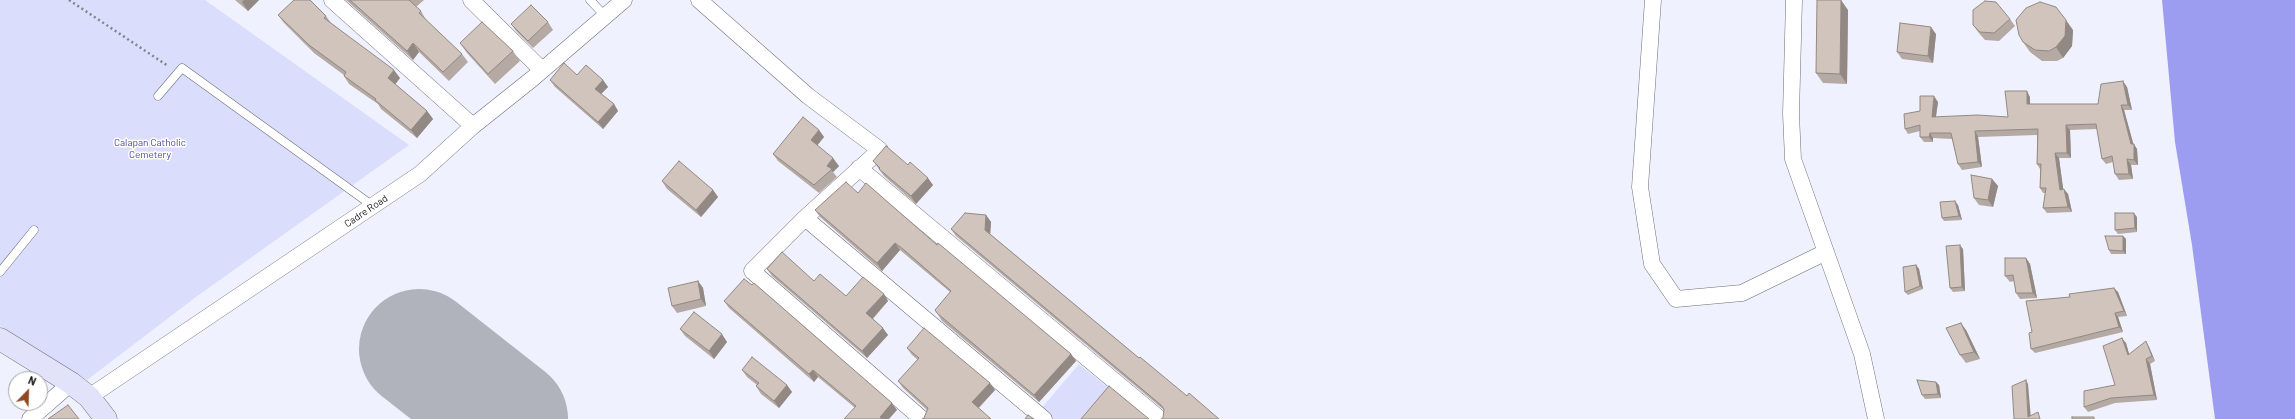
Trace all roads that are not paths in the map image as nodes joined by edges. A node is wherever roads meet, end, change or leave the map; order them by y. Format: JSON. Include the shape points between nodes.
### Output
{"nodes":[{"id":1,"x":332,"y":0,"type":"edge"},
{"id":2,"x":471,"y":0,"type":"edge"},
{"id":3,"x":590,"y":0,"type":"edge"},
{"id":4,"x":624,"y":0,"type":"edge"},
{"id":5,"x":699,"y":0,"type":"edge"},
{"id":6,"x":1653,"y":0,"type":"edge"},
{"id":7,"x":1794,"y":0,"type":"edge"},
{"id":8,"x":606,"y":17,"type":"junction"},
{"id":9,"x":542,"y":70,"type":"junction"},
{"id":10,"x":158,"y":96,"type":"dead end"},
{"id":11,"x":473,"y":126,"type":"junction"},
{"id":12,"x":859,"y":168,"type":"junction"},
{"id":13,"x":373,"y":206,"type":"junction"},
{"id":14,"x":805,"y":218,"type":"junction"},
{"id":15,"x":34,"y":230,"type":"dead end"},
{"id":16,"x":1826,"y":252,"type":"junction"},
{"id":17,"x":0,"y":272,"type":"edge"},
{"id":18,"x":0,"y":339,"type":"edge"},
{"id":19,"x":71,"y":383,"type":"junction"},
{"id":20,"x":89,"y":397,"type":"junction"},
{"id":21,"x":30,"y":419,"type":"edge"},
{"id":22,"x":106,"y":419,"type":"edge"},
{"id":23,"x":922,"y":419,"type":"edge"},
{"id":24,"x":1044,"y":419,"type":"edge"},
{"id":25,"x":1160,"y":419,"type":"edge"},
{"id":26,"x":1876,"y":419,"type":"edge"}],
"edges":[{"from":1,"to":11,"type":"street"},
{"from":2,"to":9,"type":"street"},
{"from":3,"to":8,"type":"lane"},
{"from":4,"to":8,"type":"street","name":"Cadre Road"},
{"from":5,"to":12,"type":"street","via":[[808,96],[880,150]]},
{"from":6,"to":16,"type":"street","via":[[1640,188],[1652,264],[1676,299],[1742,293]]},
{"from":7,"to":16,"type":"street","via":[[1791,114],[1794,159]]},
{"from":8,"to":9,"type":"street","name":"Cadre Road"},
{"from":9,"to":11,"type":"street","name":"Cadre Road"},
{"from":10,"to":13,"type":"lane","via":[[182,68]]},
{"from":11,"to":13,"type":"street","name":"Cadre Road","via":[[420,174]]},
{"from":12,"to":14,"type":"street"},
{"from":12,"to":25,"type":"street"},
{"from":13,"to":20,"type":"street","name":"Cadre Road"},
{"from":14,"to":23,"type":"street","via":[[752,271]]},
{"from":14,"to":24,"type":"street"},
{"from":15,"to":17,"type":"lane"},
{"from":16,"to":26,"type":"street","via":[[1862,354]]},
{"from":18,"to":19,"type":"main road"},
{"from":19,"to":20,"type":"main road"},
{"from":19,"to":21,"type":"street"},
{"from":20,"to":22,"type":"main road"}]}
